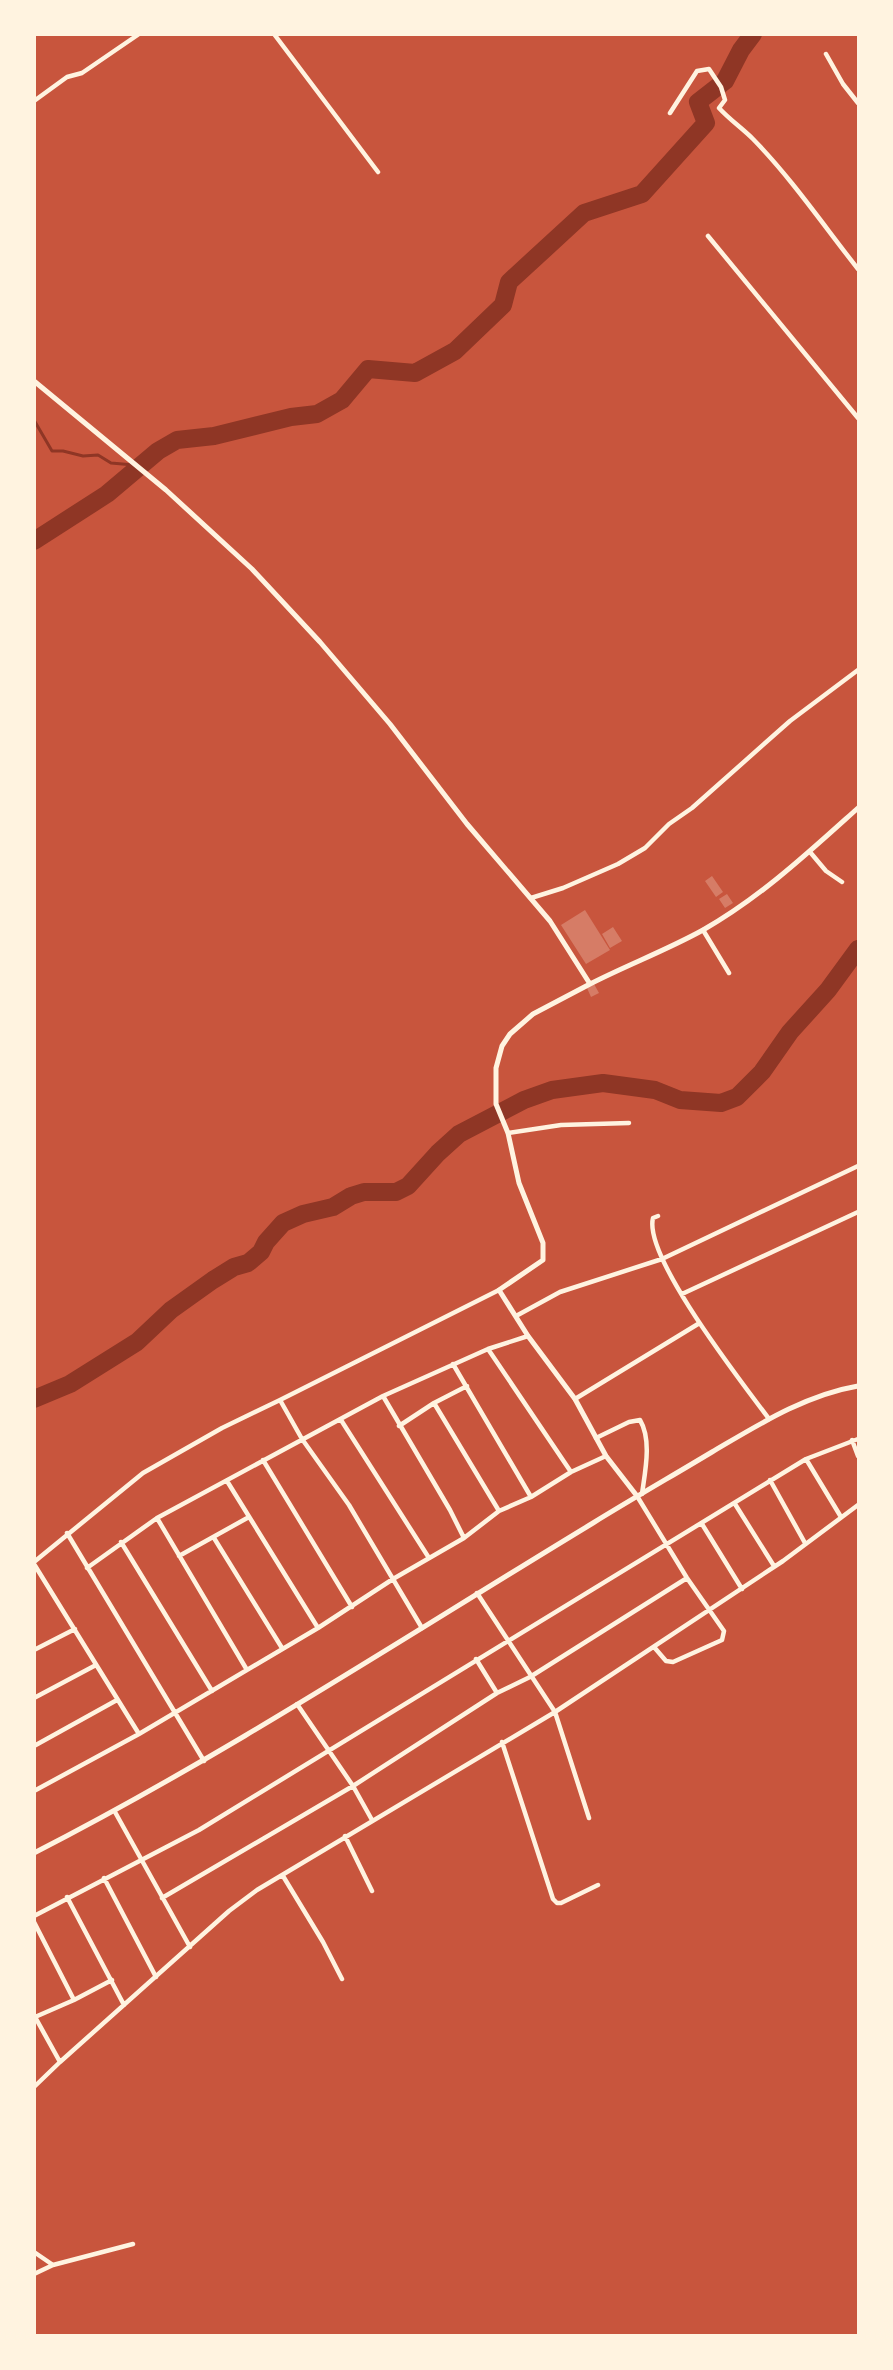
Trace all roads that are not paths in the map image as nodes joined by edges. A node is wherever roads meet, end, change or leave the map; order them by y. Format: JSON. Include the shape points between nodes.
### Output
{"nodes":[{"id":1,"x":139,"y":34,"type":"edge"},
{"id":2,"x":274,"y":34,"type":"edge"},
{"id":3,"x":826,"y":54,"type":"dead end"},
{"id":4,"x":34,"y":101,"type":"edge"},
{"id":5,"x":858,"y":103,"type":"edge"},
{"id":6,"x":670,"y":113,"type":"dead end"},
{"id":7,"x":378,"y":172,"type":"dead end"},
{"id":8,"x":708,"y":236,"type":"dead end"},
{"id":9,"x":858,"y":269,"type":"edge"},
{"id":10,"x":34,"y":381,"type":"edge"},
{"id":11,"x":858,"y":418,"type":"edge"},
{"id":12,"x":858,"y":670,"type":"edge"},
{"id":13,"x":858,"y":808,"type":"edge"},
{"id":14,"x":810,"y":852,"type":"junction"},
{"id":15,"x":843,"y":882,"type":"dead end"},
{"id":16,"x":531,"y":898,"type":"junction"},
{"id":17,"x":703,"y":930,"type":"junction"},
{"id":18,"x":729,"y":973,"type":"dead end"},
{"id":19,"x":590,"y":984,"type":"junction"},
{"id":20,"x":630,"y":1123,"type":"dead end"},
{"id":21,"x":508,"y":1133,"type":"junction"},
{"id":22,"x":858,"y":1166,"type":"edge"},
{"id":23,"x":858,"y":1212,"type":"edge"},
{"id":24,"x":658,"y":1216,"type":"dead end"},
{"id":25,"x":662,"y":1259,"type":"junction"},
{"id":26,"x":499,"y":1290,"type":"junction"},
{"id":27,"x":682,"y":1294,"type":"junction"},
{"id":28,"x":516,"y":1316,"type":"junction"},
{"id":29,"x":698,"y":1324,"type":"junction"},
{"id":30,"x":528,"y":1336,"type":"junction"},
{"id":31,"x":488,"y":1349,"type":"junction"},
{"id":32,"x":453,"y":1364,"type":"junction"},
{"id":33,"x":467,"y":1386,"type":"junction"},
{"id":34,"x":858,"y":1386,"type":"edge"},
{"id":35,"x":382,"y":1396,"type":"junction"},
{"id":36,"x":575,"y":1399,"type":"junction"},
{"id":37,"x":280,"y":1400,"type":"junction"},
{"id":38,"x":434,"y":1402,"type":"junction"},
{"id":39,"x":769,"y":1419,"type":"junction"},
{"id":40,"x":341,"y":1420,"type":"junction"},
{"id":41,"x":399,"y":1426,"type":"junction"},
{"id":42,"x":596,"y":1438,"type":"junction"},
{"id":43,"x":302,"y":1439,"type":"junction"},
{"id":44,"x":858,"y":1439,"type":"edge"},
{"id":45,"x":852,"y":1440,"type":"junction"},
{"id":46,"x":606,"y":1456,"type":"junction"},
{"id":47,"x":858,"y":1456,"type":"edge"},
{"id":48,"x":806,"y":1459,"type":"junction"},
{"id":49,"x":263,"y":1460,"type":"junction"},
{"id":50,"x":572,"y":1472,"type":"junction"},
{"id":51,"x":770,"y":1480,"type":"junction"},
{"id":52,"x":227,"y":1481,"type":"junction"},
{"id":53,"x":639,"y":1495,"type":"junction"},
{"id":54,"x":531,"y":1497,"type":"junction"},
{"id":55,"x":735,"y":1504,"type":"junction"},
{"id":56,"x":858,"y":1505,"type":"edge"},
{"id":57,"x":499,"y":1511,"type":"junction"},
{"id":58,"x":249,"y":1517,"type":"junction"},
{"id":59,"x":841,"y":1517,"type":"junction"},
{"id":60,"x":157,"y":1518,"type":"junction"},
{"id":61,"x":702,"y":1524,"type":"junction"},
{"id":62,"x":68,"y":1533,"type":"junction"},
{"id":63,"x":214,"y":1538,"type":"junction"},
{"id":64,"x":464,"y":1538,"type":"junction"},
{"id":65,"x":121,"y":1542,"type":"junction"},
{"id":66,"x":667,"y":1543,"type":"junction"},
{"id":67,"x":805,"y":1543,"type":"junction"},
{"id":68,"x":179,"y":1556,"type":"junction"},
{"id":69,"x":429,"y":1558,"type":"junction"},
{"id":70,"x":34,"y":1563,"type":"edge"},
{"id":71,"x":774,"y":1566,"type":"junction"},
{"id":72,"x":87,"y":1568,"type":"junction"},
{"id":73,"x":687,"y":1578,"type":"junction"},
{"id":74,"x":393,"y":1580,"type":"junction"},
{"id":75,"x":742,"y":1589,"type":"junction"},
{"id":76,"x":477,"y":1593,"type":"junction"},
{"id":77,"x":352,"y":1607,"type":"junction"},
{"id":78,"x":709,"y":1610,"type":"junction"},
{"id":79,"x":318,"y":1628,"type":"junction"},
{"id":80,"x":422,"y":1628,"type":"junction"},
{"id":81,"x":75,"y":1629,"type":"junction"},
{"id":82,"x":507,"y":1641,"type":"junction"},
{"id":83,"x":654,"y":1647,"type":"junction"},
{"id":84,"x":282,"y":1648,"type":"junction"},
{"id":85,"x":34,"y":1650,"type":"edge"},
{"id":86,"x":476,"y":1659,"type":"junction"},
{"id":87,"x":96,"y":1665,"type":"junction"},
{"id":88,"x":247,"y":1670,"type":"junction"},
{"id":89,"x":530,"y":1677,"type":"junction"},
{"id":90,"x":212,"y":1691,"type":"junction"},
{"id":91,"x":497,"y":1693,"type":"junction"},
{"id":92,"x":34,"y":1698,"type":"edge"},
{"id":93,"x":117,"y":1700,"type":"junction"},
{"id":94,"x":297,"y":1704,"type":"junction"},
{"id":95,"x":555,"y":1712,"type":"junction"},
{"id":96,"x":175,"y":1713,"type":"junction"},
{"id":97,"x":139,"y":1734,"type":"junction"},
{"id":98,"x":502,"y":1742,"type":"junction"},
{"id":99,"x":34,"y":1746,"type":"edge"},
{"id":100,"x":328,"y":1751,"type":"junction"},
{"id":101,"x":204,"y":1761,"type":"junction"},
{"id":102,"x":353,"y":1786,"type":"junction"},
{"id":103,"x":34,"y":1791,"type":"edge"},
{"id":104,"x":115,"y":1812,"type":"junction"},
{"id":105,"x":589,"y":1818,"type":"dead end"},
{"id":106,"x":372,"y":1820,"type":"junction"},
{"id":107,"x":345,"y":1836,"type":"junction"},
{"id":108,"x":34,"y":1853,"type":"edge"},
{"id":109,"x":140,"y":1859,"type":"junction"},
{"id":110,"x":283,"y":1876,"type":"junction"},
{"id":111,"x":104,"y":1878,"type":"junction"},
{"id":112,"x":598,"y":1885,"type":"dead end"},
{"id":113,"x":372,"y":1891,"type":"dead end"},
{"id":114,"x":67,"y":1897,"type":"junction"},
{"id":115,"x":162,"y":1898,"type":"junction"},
{"id":116,"x":34,"y":1916,"type":"edge"},
{"id":117,"x":34,"y":1922,"type":"edge"},
{"id":118,"x":190,"y":1947,"type":"junction"},
{"id":119,"x":156,"y":1977,"type":"junction"},
{"id":120,"x":342,"y":1979,"type":"dead end"},
{"id":121,"x":112,"y":1980,"type":"junction"},
{"id":122,"x":74,"y":2000,"type":"junction"},
{"id":123,"x":124,"y":2005,"type":"junction"},
{"id":124,"x":35,"y":2016,"type":"edge"},
{"id":125,"x":60,"y":2062,"type":"junction"},
{"id":126,"x":34,"y":2087,"type":"edge"},
{"id":127,"x":133,"y":2244,"type":"dead end"},
{"id":128,"x":34,"y":2252,"type":"edge"},
{"id":129,"x":53,"y":2265,"type":"junction"},
{"id":130,"x":34,"y":2274,"type":"edge"}],
"edges":[{"from":1,"to":4,"type":"street"},
{"from":2,"to":7,"type":"street"},
{"from":3,"to":5,"type":"street"},
{"from":6,"to":9,"type":"street","via":[[697,71],[709,69],[725,100],[719,108],[782,172]]},
{"from":8,"to":11,"type":"street"},
{"from":10,"to":16,"type":"street","via":[[132,460],[252,568],[390,724],[467,824]]},
{"from":12,"to":16,"type":"street","via":[[790,721],[645,848],[618,864]]},
{"from":13,"to":14,"type":"street"},
{"from":14,"to":15,"type":"street","via":[[826,871]]},
{"from":14,"to":17,"type":"street","via":[[773,883]]},
{"from":16,"to":19,"type":"street"},
{"from":17,"to":18,"type":"street"},
{"from":17,"to":19,"type":"street"},
{"from":19,"to":21,"type":"street","via":[[533,1014],[502,1046],[496,1068],[496,1104]]},
{"from":20,"to":21,"type":"street","via":[[561,1125]]},
{"from":21,"to":26,"type":"street","via":[[519,1183],[544,1251],[543,1260]]},
{"from":22,"to":25,"type":"street"},
{"from":23,"to":27,"type":"street"},
{"from":24,"to":25,"type":"street","via":[[651,1225]]},
{"from":25,"to":27,"type":"street"},
{"from":25,"to":28,"type":"street","via":[[560,1292]]},
{"from":26,"to":28,"type":"street"},
{"from":26,"to":37,"type":"street"},
{"from":27,"to":29,"type":"street"},
{"from":28,"to":30,"type":"street"},
{"from":29,"to":36,"type":"street"},
{"from":29,"to":39,"type":"street"},
{"from":30,"to":31,"type":"street"},
{"from":30,"to":36,"type":"street"},
{"from":31,"to":32,"type":"street"},
{"from":31,"to":50,"type":"street"},
{"from":32,"to":33,"type":"street"},
{"from":32,"to":35,"type":"street"},
{"from":33,"to":38,"type":"street"},
{"from":33,"to":54,"type":"street"},
{"from":34,"to":39,"type":"street","via":[[837,1390]]},
{"from":35,"to":40,"type":"street"},
{"from":35,"to":41,"type":"street"},
{"from":36,"to":42,"type":"street"},
{"from":37,"to":43,"type":"street"},
{"from":37,"to":62,"type":"street","via":[[143,1473]]},
{"from":38,"to":41,"type":"street"},
{"from":38,"to":57,"type":"street"},
{"from":39,"to":53,"type":"street"},
{"from":40,"to":43,"type":"street"},
{"from":40,"to":69,"type":"street"},
{"from":41,"to":64,"type":"street"},
{"from":42,"to":46,"type":"street"},
{"from":42,"to":53,"type":"street","via":[[640,1420],[646,1429],[646,1467]]},
{"from":43,"to":49,"type":"street"},
{"from":43,"to":74,"type":"street","via":[[349,1505]]},
{"from":44,"to":45,"type":"street"},
{"from":45,"to":47,"type":"street"},
{"from":45,"to":48,"type":"street"},
{"from":46,"to":50,"type":"street"},
{"from":46,"to":53,"type":"street"},
{"from":48,"to":51,"type":"street"},
{"from":48,"to":59,"type":"street"},
{"from":49,"to":52,"type":"street"},
{"from":49,"to":77,"type":"street"},
{"from":50,"to":54,"type":"street"},
{"from":51,"to":55,"type":"street"},
{"from":51,"to":67,"type":"street"},
{"from":52,"to":58,"type":"street"},
{"from":52,"to":60,"type":"street"},
{"from":53,"to":66,"type":"street"},
{"from":53,"to":76,"type":"street"},
{"from":54,"to":57,"type":"street"},
{"from":55,"to":61,"type":"street"},
{"from":55,"to":71,"type":"street"},
{"from":56,"to":59,"type":"street"},
{"from":57,"to":64,"type":"street"},
{"from":58,"to":63,"type":"street"},
{"from":58,"to":79,"type":"street"},
{"from":59,"to":67,"type":"street"},
{"from":60,"to":65,"type":"street"},
{"from":60,"to":68,"type":"street"},
{"from":61,"to":66,"type":"street"},
{"from":61,"to":75,"type":"street"},
{"from":62,"to":70,"type":"street"},
{"from":62,"to":72,"type":"street"},
{"from":63,"to":68,"type":"street"},
{"from":63,"to":84,"type":"street"},
{"from":64,"to":69,"type":"street"},
{"from":65,"to":72,"type":"street"},
{"from":65,"to":90,"type":"street"},
{"from":66,"to":73,"type":"street"},
{"from":66,"to":82,"type":"street"},
{"from":67,"to":71,"type":"street"},
{"from":68,"to":88,"type":"street"},
{"from":69,"to":74,"type":"street"},
{"from":70,"to":81,"type":"street"},
{"from":71,"to":75,"type":"street"},
{"from":72,"to":96,"type":"street"},
{"from":73,"to":78,"type":"street"},
{"from":73,"to":89,"type":"street"},
{"from":74,"to":77,"type":"street"},
{"from":74,"to":80,"type":"street"},
{"from":75,"to":78,"type":"street"},
{"from":76,"to":80,"type":"street"},
{"from":76,"to":82,"type":"street"},
{"from":77,"to":79,"type":"street"},
{"from":78,"to":83,"type":"street"},
{"from":78,"to":83,"type":"street","via":[[724,1631],[722,1640],[673,1662],[666,1661]]},
{"from":79,"to":84,"type":"street"},
{"from":80,"to":94,"type":"street"},
{"from":81,"to":85,"type":"street"},
{"from":81,"to":87,"type":"street"},
{"from":82,"to":86,"type":"street"},
{"from":82,"to":89,"type":"street"},
{"from":83,"to":95,"type":"street"},
{"from":84,"to":88,"type":"street"},
{"from":86,"to":91,"type":"street"},
{"from":86,"to":100,"type":"street"},
{"from":87,"to":92,"type":"street"},
{"from":87,"to":93,"type":"street"},
{"from":88,"to":90,"type":"street"},
{"from":89,"to":91,"type":"street"},
{"from":89,"to":95,"type":"street"},
{"from":90,"to":96,"type":"street"},
{"from":91,"to":102,"type":"street"},
{"from":93,"to":97,"type":"street"},
{"from":93,"to":99,"type":"street"},
{"from":94,"to":100,"type":"street"},
{"from":94,"to":101,"type":"street"},
{"from":95,"to":98,"type":"street"},
{"from":95,"to":105,"type":"street"},
{"from":96,"to":97,"type":"street"},
{"from":96,"to":101,"type":"street"},
{"from":97,"to":103,"type":"street"},
{"from":98,"to":106,"type":"street"},
{"from":98,"to":112,"type":"street","via":[[553,1899],[561,1903]]},
{"from":100,"to":102,"type":"street"},
{"from":100,"to":109,"type":"street","via":[[199,1830]]},
{"from":101,"to":104,"type":"street"},
{"from":102,"to":106,"type":"street"},
{"from":102,"to":115,"type":"street"},
{"from":104,"to":108,"type":"street"},
{"from":104,"to":109,"type":"street"},
{"from":106,"to":107,"type":"street"},
{"from":107,"to":110,"type":"street"},
{"from":107,"to":113,"type":"street"},
{"from":109,"to":111,"type":"street"},
{"from":109,"to":115,"type":"street"},
{"from":110,"to":118,"type":"street","via":[[229,1911]]},
{"from":110,"to":120,"type":"street"},
{"from":111,"to":114,"type":"street"},
{"from":111,"to":119,"type":"street"},
{"from":114,"to":116,"type":"street"},
{"from":114,"to":121,"type":"street"},
{"from":115,"to":118,"type":"street"},
{"from":117,"to":122,"type":"street"},
{"from":118,"to":119,"type":"street"},
{"from":119,"to":123,"type":"street"},
{"from":121,"to":122,"type":"street"},
{"from":121,"to":123,"type":"street"},
{"from":122,"to":124,"type":"street"},
{"from":123,"to":125,"type":"street"},
{"from":124,"to":125,"type":"street"},
{"from":125,"to":126,"type":"street"},
{"from":127,"to":129,"type":"street"},
{"from":128,"to":129,"type":"street"},
{"from":129,"to":130,"type":"street"}]}
